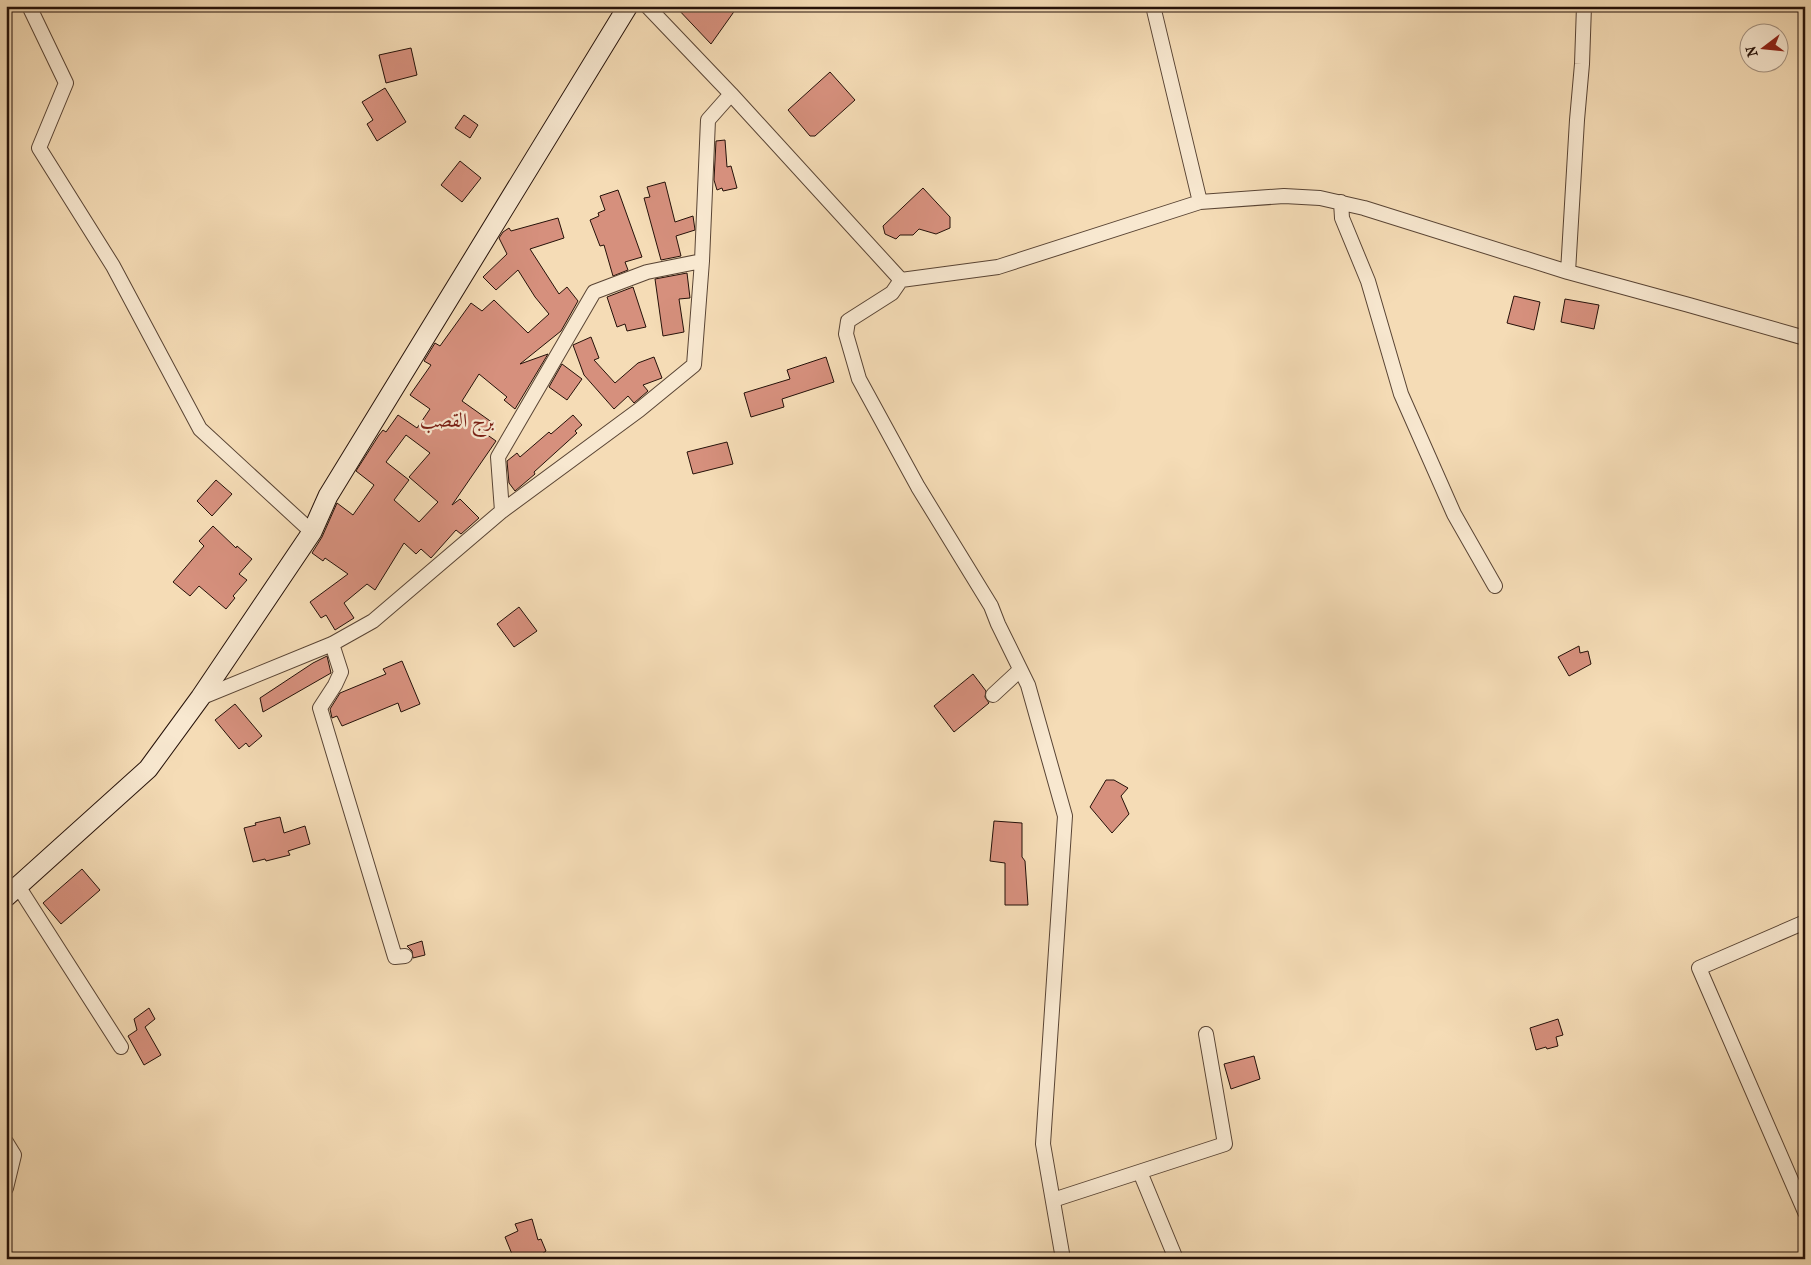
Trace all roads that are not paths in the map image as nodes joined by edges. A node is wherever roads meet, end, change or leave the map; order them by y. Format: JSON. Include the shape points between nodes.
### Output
{"nodes":[{"id":1,"x":29,"y":6,"type":"edge"},
{"id":2,"x":628,"y":6,"type":"edge"},
{"id":3,"x":647,"y":6,"type":"edge"},
{"id":4,"x":1153,"y":6,"type":"edge"},
{"id":5,"x":1584,"y":6,"type":"edge"},
{"id":6,"x":731,"y":94,"type":"junction"},
{"id":7,"x":1200,"y":202,"type":"junction"},
{"id":8,"x":1341,"y":202,"type":"junction"},
{"id":9,"x":702,"y":261,"type":"junction"},
{"id":10,"x":1568,"y":272,"type":"junction"},
{"id":11,"x":901,"y":280,"type":"junction"},
{"id":12,"x":1805,"y":338,"type":"edge"},
{"id":13,"x":502,"y":511,"type":"junction"},
{"id":14,"x":312,"y":532,"type":"junction"},
{"id":15,"x":1495,"y":586,"type":"dead end"},
{"id":16,"x":332,"y":644,"type":"junction"},
{"id":17,"x":1020,"y":670,"type":"junction"},
{"id":18,"x":993,"y":695,"type":"dead end"},
{"id":19,"x":200,"y":698,"type":"junction"},
{"id":20,"x":12,"y":891,"type":"edge"},
{"id":21,"x":1805,"y":922,"type":"edge"},
{"id":22,"x":405,"y":956,"type":"dead end"},
{"id":23,"x":1206,"y":1034,"type":"dead end"},
{"id":24,"x":121,"y":1047,"type":"dead end"},
{"id":25,"x":6,"y":1142,"type":"edge"},
{"id":26,"x":1140,"y":1172,"type":"junction"},
{"id":27,"x":6,"y":1188,"type":"edge"},
{"id":28,"x":1053,"y":1200,"type":"junction"},
{"id":29,"x":1805,"y":1212,"type":"edge"},
{"id":30,"x":1062,"y":1259,"type":"edge"},
{"id":31,"x":1176,"y":1259,"type":"edge"}],
"edges":[{"from":1,"to":14,"type":"street","via":[[66,83],[39,148],[113,266],[200,429]]},
{"from":2,"to":14,"type":"main road","via":[[328,496]]},
{"from":3,"to":6,"type":"street"},
{"from":4,"to":7,"type":"street"},
{"from":5,"to":10,"type":"street"},
{"from":6,"to":9,"type":"street","via":[[708,120]]},
{"from":6,"to":11,"type":"street"},
{"from":7,"to":8,"type":"street","via":[[1284,196]]},
{"from":7,"to":11,"type":"street","via":[[998,267]]},
{"from":8,"to":10,"type":"street"},
{"from":8,"to":15,"type":"street","via":[[1342,218],[1368,281],[1401,394],[1454,514]]},
{"from":9,"to":13,"type":"street","via":[[694,365],[639,410]]},
{"from":9,"to":13,"type":"street","via":[[647,272],[594,292],[498,457]]},
{"from":10,"to":12,"type":"street"},
{"from":11,"to":17,"type":"street","via":[[892,292],[848,321],[846,334],[859,379],[918,487],[991,606]]},
{"from":13,"to":16,"type":"street","via":[[373,621]]},
{"from":14,"to":19,"type":"main road"},
{"from":16,"to":19,"type":"street"},
{"from":16,"to":22,"type":"street","via":[[341,672],[320,708],[395,957]]},
{"from":17,"to":18,"type":"street"},
{"from":17,"to":28,"type":"street","via":[[1028,685],[1065,816],[1043,1144]]},
{"from":19,"to":20,"type":"main road","via":[[144,772]]},
{"from":20,"to":24,"type":"street"},
{"from":21,"to":29,"type":"street","via":[[1699,968]]},
{"from":23,"to":26,"type":"street","via":[[1225,1144]]},
{"from":25,"to":27,"type":"street","via":[[14,1155]]},
{"from":26,"to":28,"type":"street"},
{"from":26,"to":31,"type":"street"},
{"from":28,"to":30,"type":"street"}]}
